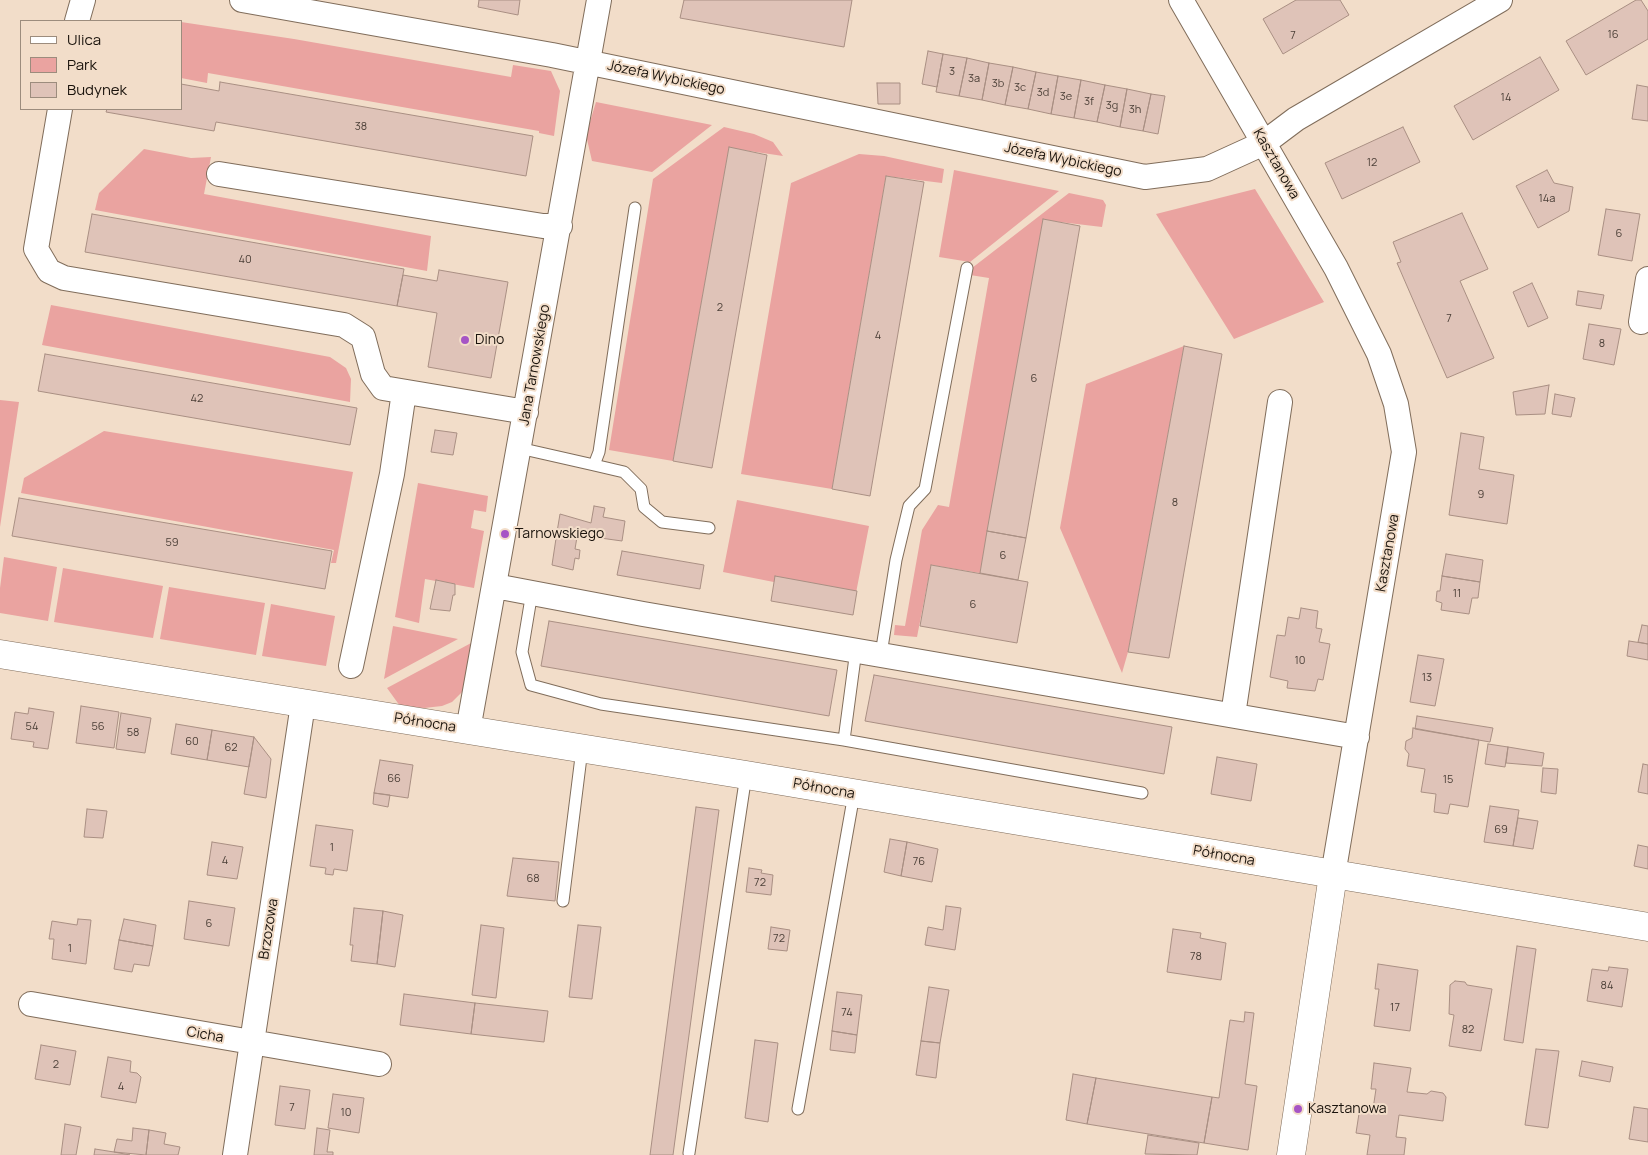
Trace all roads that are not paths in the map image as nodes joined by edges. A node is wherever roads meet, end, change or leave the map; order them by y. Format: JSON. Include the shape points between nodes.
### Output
{"nodes":[{"id":1,"x":83,"y":0,"type":"edge"},
{"id":2,"x":242,"y":0,"type":"edge"},
{"id":3,"x":598,"y":0,"type":"edge"},
{"id":4,"x":1500,"y":0,"type":"edge"},
{"id":5,"x":1185,"y":2,"type":"edge"},
{"id":6,"x":77,"y":20,"type":"edge"},
{"id":7,"x":588,"y":62,"type":"junction"},
{"id":8,"x":60,"y":110,"type":"edge"},
{"id":9,"x":1264,"y":142,"type":"junction"},
{"id":10,"x":219,"y":174,"type":"dead end"},
{"id":11,"x":635,"y":208,"type":"dead end"},
{"id":12,"x":560,"y":226,"type":"junction"},
{"id":13,"x":968,"y":268,"type":"dead end"},
{"id":14,"x":1648,"y":279,"type":"edge"},
{"id":15,"x":1641,"y":322,"type":"dead end"},
{"id":16,"x":404,"y":392,"type":"junction"},
{"id":17,"x":1280,"y":402,"type":"dead end"},
{"id":18,"x":526,"y":412,"type":"junction"},
{"id":19,"x":519,"y":448,"type":"junction"},
{"id":20,"x":594,"y":464,"type":"junction"},
{"id":21,"x":709,"y":528,"type":"dead end"},
{"id":22,"x":495,"y":586,"type":"junction"},
{"id":23,"x":532,"y":592,"type":"junction"},
{"id":24,"x":856,"y":650,"type":"junction"},
{"id":25,"x":0,"y":654,"type":"edge"},
{"id":26,"x":881,"y":654,"type":"junction"},
{"id":27,"x":351,"y":666,"type":"dead end"},
{"id":28,"x":303,"y":704,"type":"junction"},
{"id":29,"x":1233,"y":715,"type":"junction"},
{"id":30,"x":468,"y":730,"type":"junction"},
{"id":31,"x":1357,"y":737,"type":"junction"},
{"id":32,"x":844,"y":740,"type":"junction"},
{"id":33,"x":582,"y":748,"type":"junction"},
{"id":34,"x":746,"y":775,"type":"junction"},
{"id":35,"x":1142,"y":793,"type":"dead end"},
{"id":36,"x":854,"y":794,"type":"junction"},
{"id":37,"x":1333,"y":875,"type":"junction"},
{"id":38,"x":563,"y":900,"type":"dead end"},
{"id":39,"x":1648,"y":927,"type":"edge"},
{"id":40,"x":31,"y":1004,"type":"dead end"},
{"id":41,"x":251,"y":1043,"type":"junction"},
{"id":42,"x":379,"y":1064,"type":"dead end"},
{"id":43,"x":798,"y":1109,"type":"dead end"},
{"id":44,"x":689,"y":1153,"type":"dead end"},
{"id":45,"x":235,"y":1155,"type":"edge"},
{"id":46,"x":1291,"y":1155,"type":"edge"}],
"edges":[{"from":1,"to":6,"type":"street"},
{"from":2,"to":7,"type":"street","name":"Józefa Wybickiego"},
{"from":3,"to":7,"type":"street","name":"Jana Tarnowskiego"},
{"from":4,"to":9,"type":"street","name":"Józefa Wybickiego"},
{"from":5,"to":9,"type":"street","name":"Kasztanowa"},
{"from":7,"to":9,"type":"street","name":"Józefa Wybickiego","via":[[1145,177],[1207,169]]},
{"from":7,"to":12,"type":"street","name":"Jana Tarnowskiego"},
{"from":8,"to":16,"type":"street","via":[[36,249],[49,271],[64,278],[344,325],[363,337],[373,374],[383,388]]},
{"from":9,"to":31,"type":"street","name":"Kasztanowa","via":[[1336,268],[1379,354],[1396,404],[1404,452]]},
{"from":10,"to":12,"type":"street"},
{"from":11,"to":20,"type":"lane","via":[[599,452]]},
{"from":12,"to":18,"type":"street","name":"Jana Tarnowskiego"},
{"from":13,"to":26,"type":"lane","via":[[925,490],[910,506],[896,560]]},
{"from":14,"to":15,"type":"street"},
{"from":16,"to":18,"type":"street"},
{"from":16,"to":27,"type":"street","via":[[392,474]]},
{"from":17,"to":29,"type":"street"},
{"from":18,"to":19,"type":"street","name":"Jana Tarnowskiego"},
{"from":19,"to":20,"type":"lane"},
{"from":19,"to":22,"type":"street","name":"Jana Tarnowskiego"},
{"from":20,"to":21,"type":"lane","via":[[624,472],[641,489],[644,507],[662,522]]},
{"from":22,"to":23,"type":"street"},
{"from":22,"to":30,"type":"street","name":"Jana Tarnowskiego"},
{"from":23,"to":24,"type":"street"},
{"from":23,"to":32,"type":"lane","via":[[522,652],[531,685],[601,704]]},
{"from":24,"to":26,"type":"street"},
{"from":24,"to":32,"type":"lane"},
{"from":25,"to":28,"type":"street","name":"Północna"},
{"from":26,"to":29,"type":"street"},
{"from":28,"to":30,"type":"street","name":"Północna"},
{"from":28,"to":41,"type":"street","name":"Brzozowa"},
{"from":29,"to":31,"type":"street"},
{"from":30,"to":33,"type":"street","name":"Północna"},
{"from":31,"to":37,"type":"street","name":"Kasztanowa"},
{"from":32,"to":35,"type":"lane"},
{"from":33,"to":34,"type":"street","name":"Północna"},
{"from":33,"to":38,"type":"lane"},
{"from":34,"to":36,"type":"street","name":"Północna"},
{"from":34,"to":44,"type":"lane"},
{"from":36,"to":37,"type":"street","name":"Północna"},
{"from":36,"to":43,"type":"lane"},
{"from":37,"to":39,"type":"street","name":"Północna"},
{"from":37,"to":46,"type":"street","name":"Kasztanowa"},
{"from":40,"to":41,"type":"street","name":"Cicha"},
{"from":41,"to":42,"type":"street","name":"Cicha"},
{"from":41,"to":45,"type":"street","name":"Brzozowa"}]}
